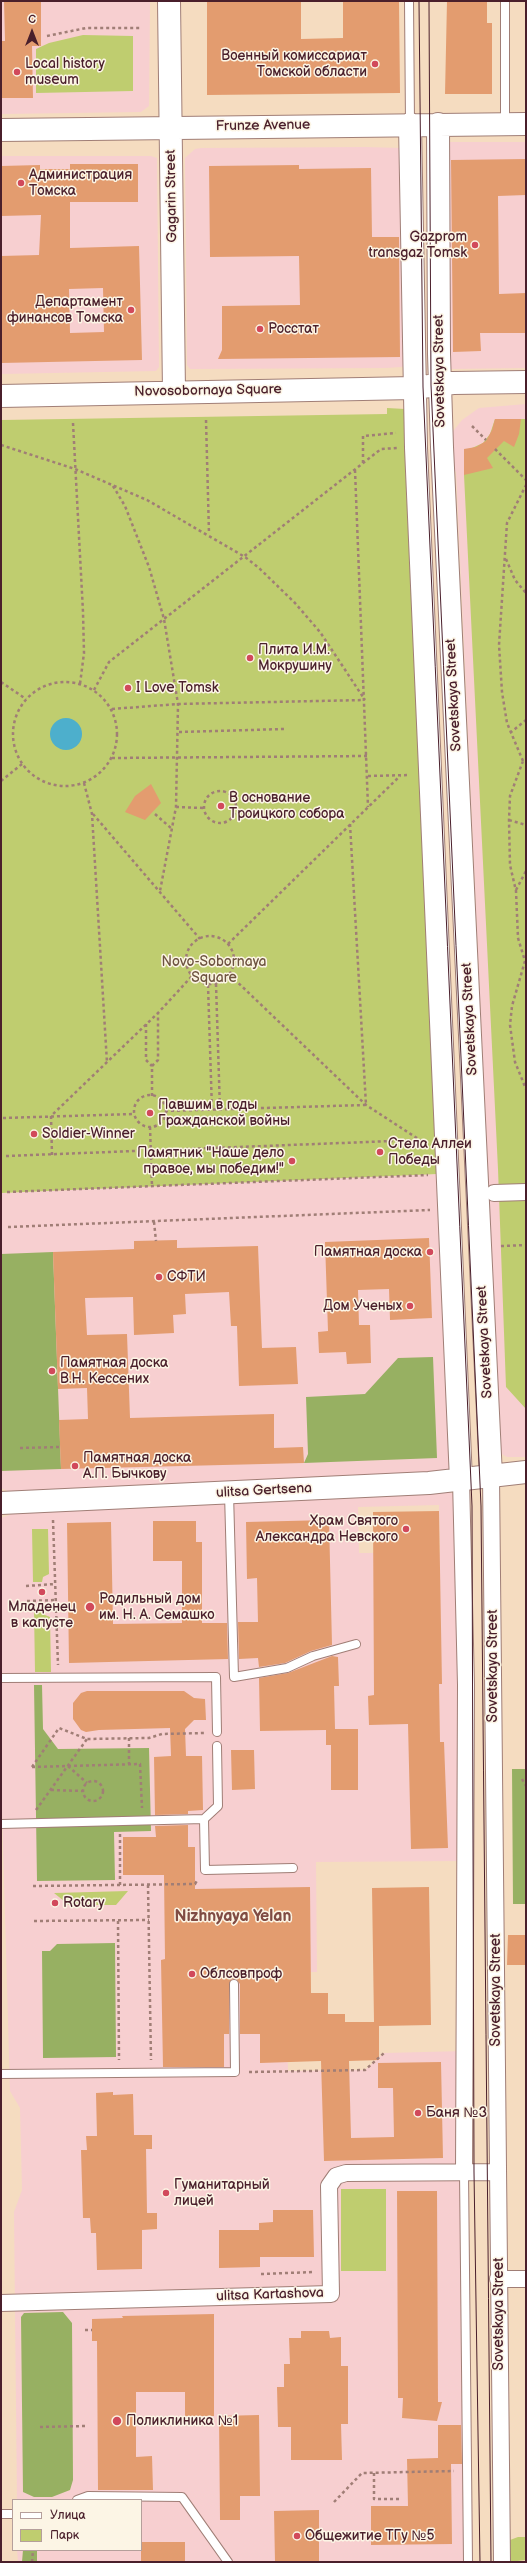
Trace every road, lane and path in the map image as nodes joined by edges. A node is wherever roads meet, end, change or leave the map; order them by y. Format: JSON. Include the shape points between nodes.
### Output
{"nodes":[{"id":1,"x":169,"y":1,"type":"edge"},
{"id":2,"x":409,"y":1,"type":"edge"},
{"id":3,"x":504,"y":1,"type":"edge"},
{"id":4,"x":140,"y":28,"type":"dead end"},
{"id":5,"x":47,"y":36,"type":"dead end"},
{"id":6,"x":410,"y":124,"type":"junction"},
{"id":7,"x":438,"y":124,"type":"junction"},
{"id":8,"x":515,"y":124,"type":"edge"},
{"id":9,"x":171,"y":129,"type":"junction"},
{"id":10,"x":1,"y":130,"type":"edge"},
{"id":11,"x":526,"y":382,"type":"edge"},
{"id":12,"x":440,"y":384,"type":"junction"},
{"id":13,"x":414,"y":388,"type":"junction"},
{"id":14,"x":174,"y":392,"type":"junction"},
{"id":15,"x":1,"y":396,"type":"edge"},
{"id":16,"x":206,"y":420,"type":"dead end"},
{"id":17,"x":72,"y":423,"type":"dead end"},
{"id":18,"x":472,"y":426,"type":"dead end"},
{"id":19,"x":399,"y":433,"type":"dead end"},
{"id":20,"x":486,"y":440,"type":"dead end"},
{"id":21,"x":1,"y":445,"type":"edge"},
{"id":22,"x":399,"y":448,"type":"dead end"},
{"id":23,"x":495,"y":449,"type":"dead end"},
{"id":24,"x":363,"y":463,"type":"junction"},
{"id":25,"x":76,"y":469,"type":"junction"},
{"id":26,"x":355,"y":470,"type":"junction"},
{"id":27,"x":526,"y":480,"type":"edge"},
{"id":28,"x":113,"y":485,"type":"junction"},
{"id":29,"x":526,"y":485,"type":"edge"},
{"id":30,"x":210,"y":535,"type":"junction"},
{"id":31,"x":244,"y":557,"type":"junction"},
{"id":32,"x":506,"y":558,"type":"junction"},
{"id":33,"x":526,"y":593,"type":"edge"},
{"id":34,"x":164,"y":619,"type":"junction"},
{"id":35,"x":1,"y":682,"type":"edge"},
{"id":36,"x":80,"y":684,"type":"junction"},
{"id":37,"x":94,"y":690,"type":"junction"},
{"id":38,"x":26,"y":699,"type":"junction"},
{"id":39,"x":365,"y":700,"type":"junction"},
{"id":40,"x":178,"y":704,"type":"junction"},
{"id":41,"x":111,"y":708,"type":"junction"},
{"id":42,"x":526,"y":720,"type":"edge"},
{"id":43,"x":285,"y":729,"type":"dead end"},
{"id":44,"x":179,"y":732,"type":"junction"},
{"id":45,"x":510,"y":733,"type":"junction"},
{"id":46,"x":367,"y":756,"type":"junction"},
{"id":47,"x":112,"y":758,"type":"junction"},
{"id":48,"x":179,"y":758,"type":"junction"},
{"id":49,"x":525,"y":761,"type":"edge"},
{"id":50,"x":22,"y":764,"type":"junction"},
{"id":51,"x":411,"y":775,"type":"dead end"},
{"id":52,"x":368,"y":776,"type":"junction"},
{"id":53,"x":400,"y":776,"type":"junction"},
{"id":54,"x":1,"y":782,"type":"edge"},
{"id":55,"x":84,"y":783,"type":"junction"},
{"id":56,"x":176,"y":807,"type":"junction"},
{"id":57,"x":368,"y":807,"type":"junction"},
{"id":58,"x":204,"y":808,"type":"junction"},
{"id":59,"x":92,"y":814,"type":"junction"},
{"id":60,"x":155,"y":814,"type":"dead end"},
{"id":61,"x":509,"y":820,"type":"junction"},
{"id":62,"x":350,"y":824,"type":"junction"},
{"id":63,"x":526,"y":825,"type":"edge"},
{"id":64,"x":172,"y":830,"type":"junction"},
{"id":65,"x":526,"y":871,"type":"edge"},
{"id":66,"x":160,"y":891,"type":"junction"},
{"id":67,"x":516,"y":891,"type":"junction"},
{"id":68,"x":200,"y":938,"type":"junction"},
{"id":69,"x":228,"y":944,"type":"junction"},
{"id":70,"x":526,"y":961,"type":"edge"},
{"id":71,"x":230,"y":975,"type":"junction"},
{"id":72,"x":192,"y":976,"type":"junction"},
{"id":73,"x":216,"y":984,"type":"junction"},
{"id":74,"x":208,"y":985,"type":"junction"},
{"id":75,"x":158,"y":1013,"type":"junction"},
{"id":76,"x":146,"y":1024,"type":"junction"},
{"id":77,"x":107,"y":1063,"type":"junction"},
{"id":78,"x":152,"y":1066,"type":"junction"},
{"id":79,"x":526,"y":1089,"type":"edge"},
{"id":80,"x":152,"y":1096,"type":"junction"},
{"id":81,"x":366,"y":1105,"type":"junction"},
{"id":82,"x":212,"y":1110,"type":"junction"},
{"id":83,"x":220,"y":1110,"type":"junction"},
{"id":84,"x":165,"y":1111,"type":"junction"},
{"id":85,"x":134,"y":1114,"type":"junction"},
{"id":86,"x":51,"y":1116,"type":"junction"},
{"id":87,"x":2,"y":1118,"type":"dead end"},
{"id":88,"x":150,"y":1127,"type":"junction"},
{"id":89,"x":419,"y":1140,"type":"junction"},
{"id":90,"x":430,"y":1146,"type":"dead end"},
{"id":91,"x":150,"y":1150,"type":"junction"},
{"id":92,"x":52,"y":1154,"type":"junction"},
{"id":93,"x":6,"y":1156,"type":"dead end"},
{"id":94,"x":431,"y":1175,"type":"dead end"},
{"id":95,"x":152,"y":1186,"type":"junction"},
{"id":96,"x":7,"y":1192,"type":"dead end"},
{"id":97,"x":494,"y":1192,"type":"dead end"},
{"id":98,"x":526,"y":1192,"type":"edge"},
{"id":99,"x":432,"y":1210,"type":"dead end"},
{"id":100,"x":154,"y":1222,"type":"junction"},
{"id":101,"x":8,"y":1227,"type":"dead end"},
{"id":102,"x":156,"y":1240,"type":"dead end"},
{"id":103,"x":526,"y":1245,"type":"edge"},
{"id":104,"x":496,"y":1246,"type":"dead end"},
{"id":105,"x":60,"y":1447,"type":"dead end"},
{"id":106,"x":20,"y":1448,"type":"dead end"},
{"id":107,"x":526,"y":1472,"type":"edge"},
{"id":108,"x":490,"y":1476,"type":"junction"},
{"id":109,"x":461,"y":1480,"type":"junction"},
{"id":110,"x":229,"y":1492,"type":"junction"},
{"id":111,"x":1,"y":1503,"type":"edge"},
{"id":112,"x":53,"y":1520,"type":"dead end"},
{"id":113,"x":56,"y":1584,"type":"junction"},
{"id":114,"x":26,"y":1586,"type":"dead end"},
{"id":115,"x":56,"y":1600,"type":"junction"},
{"id":116,"x":27,"y":1601,"type":"dead end"},
{"id":117,"x":356,"y":1644,"type":"dead end"},
{"id":118,"x":1,"y":1678,"type":"edge"},
{"id":119,"x":58,"y":1678,"type":"junction"},
{"id":120,"x":217,"y":1732,"type":"joint"},
{"id":121,"x":129,"y":1738,"type":"junction"},
{"id":122,"x":87,"y":1739,"type":"junction"},
{"id":123,"x":217,"y":1746,"type":"dead end"},
{"id":124,"x":130,"y":1764,"type":"junction"},
{"id":125,"x":67,"y":1766,"type":"junction"},
{"id":126,"x":522,"y":1779,"type":"dead end"},
{"id":127,"x":87,"y":1783,"type":"junction"},
{"id":128,"x":526,"y":1786,"type":"edge"},
{"id":129,"x":50,"y":1790,"type":"junction"},
{"id":130,"x":82,"y":1791,"type":"junction"},
{"id":131,"x":32,"y":1816,"type":"dead end"},
{"id":132,"x":204,"y":1819,"type":"junction"},
{"id":133,"x":142,"y":1820,"type":"junction"},
{"id":134,"x":120,"y":1821,"type":"junction"},
{"id":135,"x":1,"y":1824,"type":"edge"},
{"id":136,"x":293,"y":1868,"type":"dead end"},
{"id":137,"x":205,"y":1870,"type":"junction"},
{"id":138,"x":120,"y":1885,"type":"junction"},
{"id":139,"x":148,"y":1885,"type":"junction"},
{"id":140,"x":32,"y":1886,"type":"dead end"},
{"id":141,"x":149,"y":1920,"type":"junction"},
{"id":142,"x":34,"y":1921,"type":"dead end"},
{"id":143,"x":118,"y":1921,"type":"junction"},
{"id":144,"x":234,"y":1984,"type":"dead end"},
{"id":145,"x":384,"y":2053,"type":"dead end"},
{"id":146,"x":235,"y":2072,"type":"junction"},
{"id":147,"x":120,"y":2073,"type":"junction"},
{"id":148,"x":151,"y":2073,"type":"junction"},
{"id":149,"x":1,"y":2074,"type":"edge"},
{"id":150,"x":464,"y":2172,"type":"junction"},
{"id":151,"x":497,"y":2172,"type":"junction"},
{"id":152,"x":330,"y":2272,"type":"junction"},
{"id":153,"x":261,"y":2274,"type":"dead end"},
{"id":154,"x":498,"y":2279,"type":"junction"},
{"id":155,"x":526,"y":2279,"type":"edge"},
{"id":156,"x":1,"y":2303,"type":"edge"},
{"id":157,"x":86,"y":2330,"type":"dead end"},
{"id":158,"x":92,"y":2330,"type":"dead end"},
{"id":159,"x":87,"y":2426,"type":"dead end"},
{"id":160,"x":40,"y":2427,"type":"dead end"},
{"id":161,"x":467,"y":2471,"type":"junction"},
{"id":162,"x":374,"y":2472,"type":"junction"},
{"id":163,"x":80,"y":2499,"type":"edge"},
{"id":164,"x":402,"y":2499,"type":"dead end"},
{"id":165,"x":334,"y":2502,"type":"dead end"},
{"id":166,"x":1,"y":2514,"type":"edge"},
{"id":167,"x":12,"y":2514,"type":"edge"},
{"id":168,"x":33,"y":2551,"type":"edge"},
{"id":169,"x":32,"y":2562,"type":"edge"},
{"id":170,"x":228,"y":2562,"type":"edge"},
{"id":171,"x":468,"y":2562,"type":"edge"},
{"id":172,"x":502,"y":2562,"type":"edge"}],
"edges":[{"from":1,"to":9,"type":"street","name":"Gagarin Street"},
{"from":2,"to":6,"type":"lane","name":"Sovetskaya Street"},
{"from":3,"to":8,"type":"lane"},
{"from":4,"to":5,"type":"path","via":[[86,28]]},
{"from":6,"to":7,"type":"street","name":"Frunze Avenue"},
{"from":6,"to":9,"type":"street","name":"Frunze Avenue","via":[[213,126]]},
{"from":6,"to":13,"type":"street","name":"Sovetskaya Street"},
{"from":7,"to":8,"type":"street","name":"Frunze Avenue"},
{"from":7,"to":12,"type":"street","name":"Sovetskaya Street"},
{"from":9,"to":10,"type":"street","name":"Frunze Avenue"},
{"from":9,"to":14,"type":"street","name":"Gagarin Street"},
{"from":11,"to":12,"type":"street","name":"Novosobornaya Square"},
{"from":12,"to":13,"type":"street","name":"Novosobornaya Square"},
{"from":12,"to":108,"type":"street","name":"Sovetskaya Street"},
{"from":13,"to":14,"type":"street","name":"Novosobornaya Square"},
{"from":13,"to":109,"type":"street","name":"Sovetskaya Street"},
{"from":14,"to":15,"type":"street","name":"Novosobornaya Square"},
{"from":16,"to":30,"type":"path"},
{"from":17,"to":25,"type":"path"},
{"from":18,"to":20,"type":"path"},
{"from":19,"to":24,"type":"path","via":[[363,436]]},
{"from":21,"to":25,"type":"path"},
{"from":22,"to":24,"type":"path","via":[[381,449]]},
{"from":23,"to":27,"type":"path"},
{"from":24,"to":26,"type":"path"},
{"from":25,"to":28,"type":"path"},
{"from":25,"to":36,"type":"path","via":[[84,653]]},
{"from":26,"to":31,"type":"path"},
{"from":26,"to":39,"type":"path"},
{"from":28,"to":30,"type":"path","via":[[147,500]]},
{"from":28,"to":34,"type":"path","via":[[133,524]]},
{"from":29,"to":32,"type":"path","via":[[507,523]]},
{"from":30,"to":31,"type":"path"},
{"from":31,"to":34,"type":"path"},
{"from":31,"to":39,"type":"path","via":[[295,603],[320,632]]},
{"from":32,"to":33,"type":"path","via":[[515,580]]},
{"from":32,"to":45,"type":"path","via":[[499,645],[502,692]]},
{"from":34,"to":37,"type":"path","via":[[110,662]]},
{"from":34,"to":40,"type":"path"},
{"from":35,"to":38,"type":"path"},
{"from":36,"to":37,"type":"path"},
{"from":36,"to":38,"type":"path","via":[[51,684],[35,691]]},
{"from":37,"to":41,"type":"path"},
{"from":38,"to":50,"type":"path","via":[[15,719],[13,731],[15,748]]},
{"from":39,"to":40,"type":"path"},
{"from":39,"to":46,"type":"path"},
{"from":40,"to":41,"type":"path"},
{"from":40,"to":44,"type":"path"},
{"from":41,"to":47,"type":"path","via":[[118,733]]},
{"from":42,"to":45,"type":"path"},
{"from":43,"to":44,"type":"path"},
{"from":44,"to":48,"type":"path"},
{"from":45,"to":49,"type":"path"},
{"from":46,"to":48,"type":"path"},
{"from":46,"to":52,"type":"path"},
{"from":47,"to":48,"type":"path"},
{"from":47,"to":55,"type":"path","via":[[100,773]]},
{"from":48,"to":56,"type":"path"},
{"from":49,"to":61,"type":"path","via":[[510,796]]},
{"from":50,"to":54,"type":"path"},
{"from":50,"to":55,"type":"path","via":[[34,776],[50,784],[62,786]]},
{"from":51,"to":53,"type":"path"},
{"from":52,"to":53,"type":"path"},
{"from":52,"to":57,"type":"path"},
{"from":53,"to":57,"type":"path"},
{"from":55,"to":59,"type":"path"},
{"from":56,"to":58,"type":"path"},
{"from":56,"to":64,"type":"path"},
{"from":57,"to":62,"type":"path"},
{"from":58,"to":58,"type":"path","via":[[207,797],[222,790],[232,795],[237,806],[234,815],[221,823],[208,817]]},
{"from":59,"to":66,"type":"path"},
{"from":59,"to":77,"type":"path"},
{"from":60,"to":64,"type":"path"},
{"from":61,"to":63,"type":"path"},
{"from":61,"to":67,"type":"path","via":[[510,865]]},
{"from":62,"to":69,"type":"path"},
{"from":62,"to":81,"type":"path"},
{"from":64,"to":66,"type":"path"},
{"from":65,"to":67,"type":"path"},
{"from":66,"to":68,"type":"path"},
{"from":67,"to":70,"type":"path","via":[[518,938]]},
{"from":68,"to":69,"type":"path","via":[[217,937]]},
{"from":68,"to":72,"type":"path","via":[[189,948],[187,956],[188,970]]},
{"from":69,"to":71,"type":"path","via":[[235,962]]},
{"from":70,"to":79,"type":"path","via":[[512,1006],[510,1025],[515,1062]]},
{"from":71,"to":73,"type":"path"},
{"from":71,"to":81,"type":"path"},
{"from":72,"to":74,"type":"path"},
{"from":72,"to":75,"type":"path"},
{"from":73,"to":74,"type":"path"},
{"from":73,"to":83,"type":"path"},
{"from":74,"to":82,"type":"path"},
{"from":75,"to":76,"type":"path"},
{"from":75,"to":78,"type":"path","via":[[158,1060]]},
{"from":76,"to":77,"type":"path"},
{"from":76,"to":78,"type":"path","via":[[146,1060]]},
{"from":77,"to":86,"type":"path"},
{"from":78,"to":80,"type":"path"},
{"from":80,"to":84,"type":"path","via":[[160,1099]]},
{"from":80,"to":85,"type":"path","via":[[138,1101]]},
{"from":81,"to":83,"type":"path"},
{"from":81,"to":89,"type":"path"},
{"from":82,"to":83,"type":"path"},
{"from":82,"to":84,"type":"path"},
{"from":84,"to":88,"type":"path","via":[[159,1124]]},
{"from":85,"to":86,"type":"path"},
{"from":85,"to":88,"type":"path","via":[[140,1124]]},
{"from":86,"to":87,"type":"path"},
{"from":86,"to":92,"type":"path"},
{"from":88,"to":91,"type":"path"},
{"from":89,"to":90,"type":"path"},
{"from":89,"to":91,"type":"path"},
{"from":91,"to":92,"type":"path"},
{"from":91,"to":95,"type":"path"},
{"from":92,"to":93,"type":"path"},
{"from":94,"to":95,"type":"path"},
{"from":95,"to":96,"type":"path"},
{"from":97,"to":98,"type":"street"},
{"from":99,"to":100,"type":"path"},
{"from":100,"to":101,"type":"path"},
{"from":100,"to":102,"type":"path"},
{"from":103,"to":104,"type":"path"},
{"from":105,"to":106,"type":"path"},
{"from":107,"to":108,"type":"street","name":"ulitsa Gertsena"},
{"from":108,"to":109,"type":"street","name":"ulitsa Gertsena"},
{"from":108,"to":151,"type":"street","name":"Sovetskaya Street"},
{"from":109,"to":110,"type":"street","name":"ulitsa Gertsena"},
{"from":109,"to":150,"type":"street","name":"Sovetskaya Street","via":[[466,1685]]},
{"from":110,"to":111,"type":"street","name":"ulitsa Gertsena"},
{"from":110,"to":117,"type":"lane","via":[[234,1677],[287,1668],[313,1656]]},
{"from":112,"to":113,"type":"path"},
{"from":113,"to":114,"type":"path"},
{"from":113,"to":115,"type":"path"},
{"from":115,"to":116,"type":"path"},
{"from":115,"to":119,"type":"path"},
{"from":118,"to":119,"type":"lane"},
{"from":119,"to":120,"type":"lane","via":[[216,1677]]},
{"from":120,"to":121,"type":"path"},
{"from":121,"to":122,"type":"path"},
{"from":121,"to":124,"type":"path"},
{"from":122,"to":125,"type":"path"},
{"from":122,"to":125,"type":"path","via":[[59,1728],[32,1767]]},
{"from":123,"to":132,"type":"lane","via":[[218,1806]]},
{"from":124,"to":125,"type":"path"},
{"from":124,"to":133,"type":"path","via":[[140,1764]]},
{"from":125,"to":127,"type":"path"},
{"from":125,"to":129,"type":"path"},
{"from":126,"to":128,"type":"path"},
{"from":127,"to":130,"type":"path"},
{"from":127,"to":130,"type":"path","via":[[93,1781],[100,1784],[103,1790],[101,1797],[96,1801],[90,1801],[84,1798]]},
{"from":129,"to":130,"type":"path"},
{"from":129,"to":131,"type":"path"},
{"from":132,"to":133,"type":"lane"},
{"from":132,"to":137,"type":"lane"},
{"from":133,"to":134,"type":"lane"},
{"from":134,"to":135,"type":"lane"},
{"from":134,"to":138,"type":"path"},
{"from":136,"to":137,"type":"lane"},
{"from":137,"to":139,"type":"path","via":[[194,1884]]},
{"from":138,"to":139,"type":"path"},
{"from":138,"to":140,"type":"path"},
{"from":139,"to":141,"type":"path"},
{"from":141,"to":143,"type":"path"},
{"from":141,"to":148,"type":"path"},
{"from":142,"to":143,"type":"path"},
{"from":143,"to":147,"type":"path"},
{"from":144,"to":146,"type":"lane"},
{"from":145,"to":146,"type":"path","via":[[365,2070]]},
{"from":146,"to":148,"type":"lane"},
{"from":147,"to":148,"type":"lane"},
{"from":147,"to":149,"type":"lane"},
{"from":150,"to":151,"type":"street","name":"ulitsa Kartashova"},
{"from":150,"to":152,"type":"street","name":"ulitsa Kartashova","via":[[346,2173],[336,2176],[329,2186]]},
{"from":150,"to":161,"type":"lane"},
{"from":151,"to":154,"type":"street","name":"Sovetskaya Street"},
{"from":152,"to":153,"type":"path"},
{"from":152,"to":156,"type":"street","name":"ulitsa Kartashova","via":[[331,2294]]},
{"from":154,"to":155,"type":"street"},
{"from":154,"to":172,"type":"street","name":"Sovetskaya Street"},
{"from":157,"to":158,"type":"path"},
{"from":159,"to":160,"type":"path"},
{"from":161,"to":162,"type":"path"},
{"from":161,"to":171,"type":"lane"},
{"from":162,"to":164,"type":"path","via":[[374,2499]]},
{"from":162,"to":165,"type":"path","via":[[362,2473]]},
{"from":163,"to":170,"type":"lane","via":[[88,2496],[182,2496]]},
{"from":166,"to":167,"type":"lane"},
{"from":168,"to":169,"type":"path"}]}
